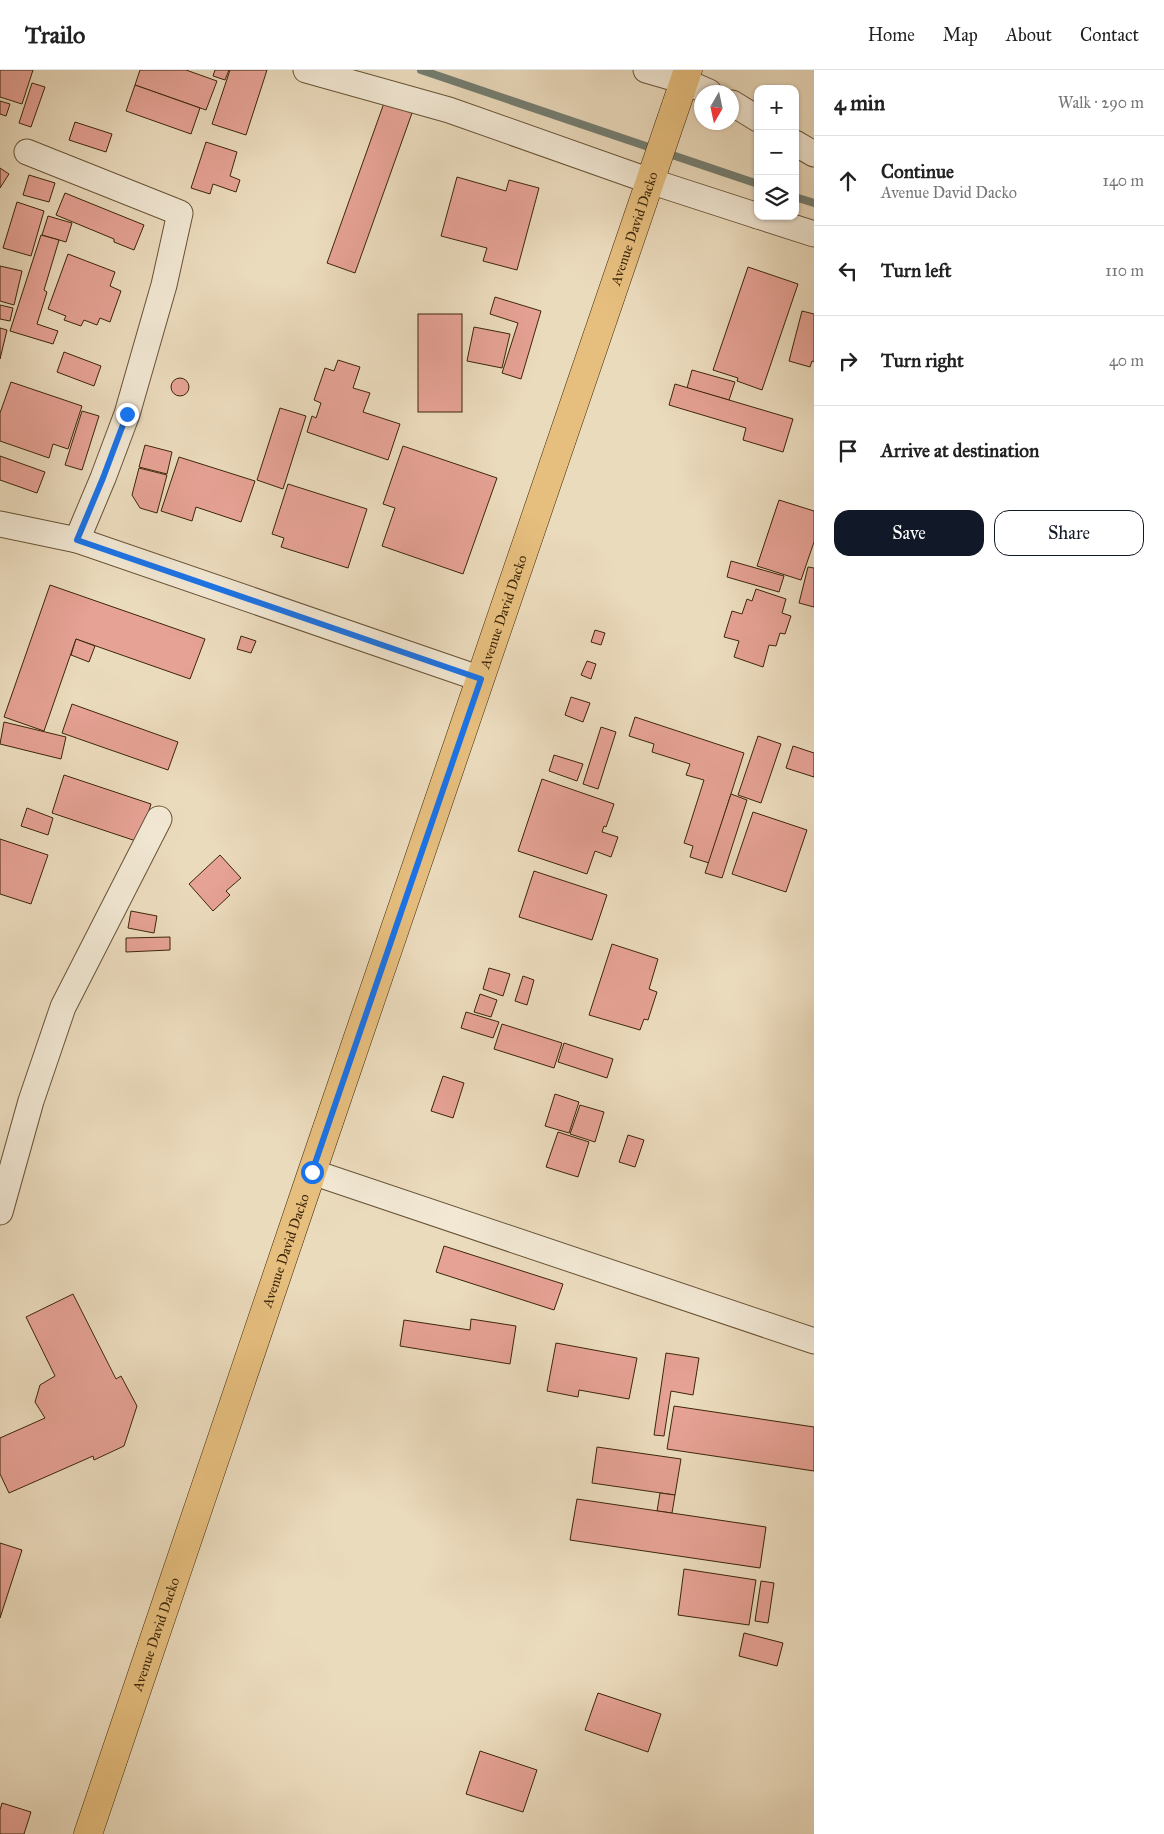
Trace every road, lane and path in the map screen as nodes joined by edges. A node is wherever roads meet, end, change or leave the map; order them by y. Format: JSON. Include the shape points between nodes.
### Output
{"nodes":[{"id":1,"x":306,"y":70,"type":"edge"},
{"id":2,"x":646,"y":70,"type":"edge"},
{"id":3,"x":683,"y":84,"type":"edge"},
{"id":4,"x":739,"y":107,"type":"edge"},
{"id":5,"x":754,"y":117,"type":"edge"},
{"id":6,"x":799,"y":145,"type":"edge"},
{"id":7,"x":27,"y":152,"type":"dead end"},
{"id":8,"x":814,"y":154,"type":"edge"},
{"id":9,"x":652,"y":177,"type":"junction"},
{"id":10,"x":754,"y":215,"type":"edge"},
{"id":11,"x":770,"y":220,"type":"edge"},
{"id":12,"x":814,"y":234,"type":"edge"},
{"id":13,"x":0,"y":524,"type":"edge"},
{"id":14,"x":77,"y":540,"type":"junction"},
{"id":15,"x":481,"y":679,"type":"junction"},
{"id":16,"x":159,"y":819,"type":"dead end"},
{"id":17,"x":312,"y":1172,"type":"junction"},
{"id":18,"x":0,"y":1212,"type":"edge"},
{"id":19,"x":814,"y":1341,"type":"edge"},
{"id":20,"x":88,"y":1834,"type":"edge"}],
"edges":[{"from":1,"to":9,"type":"street","via":[[449,110]]},
{"from":2,"to":3,"type":"street"},
{"from":3,"to":9,"type":"main road","name":"Avenue David Dacko"},
{"from":4,"to":5,"type":"street"},
{"from":6,"to":8,"type":"street"},
{"from":7,"to":14,"type":"street","via":[[180,213],[164,285],[127,414]]},
{"from":9,"to":10,"type":"street"},
{"from":9,"to":15,"type":"main road","name":"Avenue David Dacko"},
{"from":11,"to":12,"type":"street"},
{"from":13,"to":14,"type":"street"},
{"from":14,"to":15,"type":"street"},
{"from":15,"to":17,"type":"main road","name":"Avenue David Dacko"},
{"from":16,"to":18,"type":"street","via":[[63,1007],[31,1101]]},
{"from":17,"to":19,"type":"street"},
{"from":17,"to":20,"type":"main road","name":"Avenue David Dacko"}]}
